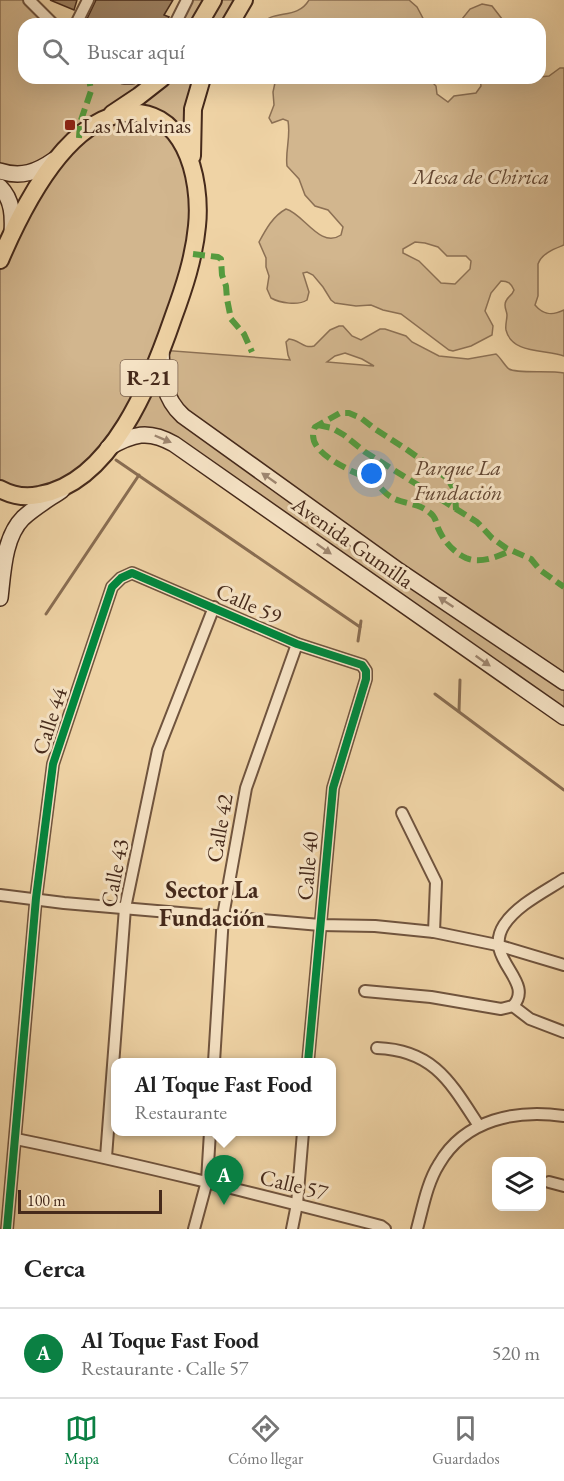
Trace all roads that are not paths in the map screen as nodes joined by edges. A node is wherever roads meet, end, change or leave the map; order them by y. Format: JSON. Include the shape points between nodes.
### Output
{"nodes":[{"id":1,"x":29,"y":0,"type":"edge"},
{"id":2,"x":88,"y":0,"type":"edge"},
{"id":3,"x":188,"y":0,"type":"edge"},
{"id":4,"x":201,"y":0,"type":"edge"},
{"id":5,"x":213,"y":0,"type":"edge"},
{"id":6,"x":244,"y":0,"type":"edge"},
{"id":7,"x":47,"y":18,"type":"edge"},
{"id":8,"x":79,"y":18,"type":"edge"},
{"id":9,"x":178,"y":18,"type":"edge"},
{"id":10,"x":200,"y":18,"type":"edge"},
{"id":11,"x":203,"y":18,"type":"edge"},
{"id":12,"x":234,"y":18,"type":"edge"},
{"id":13,"x":154,"y":84,"type":"edge"},
{"id":14,"x":200,"y":84,"type":"edge"},
{"id":15,"x":103,"y":119,"type":"junction"},
{"id":16,"x":61,"y":154,"type":"junction"},
{"id":17,"x":0,"y":171,"type":"edge"},
{"id":18,"x":195,"y":177,"type":"junction"},
{"id":19,"x":0,"y":187,"type":"edge"},
{"id":20,"x":12,"y":234,"type":"junction"},
{"id":21,"x":0,"y":260,"type":"edge"},
{"id":22,"x":161,"y":350,"type":"junction"},
{"id":23,"x":108,"y":448,"type":"junction"},
{"id":24,"x":78,"y":478,"type":"junction"},
{"id":25,"x":0,"y":489,"type":"edge"},
{"id":26,"x":112,"y":587,"type":"joint"},
{"id":27,"x":0,"y":598,"type":"edge"},
{"id":28,"x":214,"y":607,"type":"junction"},
{"id":29,"x":297,"y":644,"type":"junction"},
{"id":30,"x":366,"y":679,"type":"joint"},
{"id":31,"x":564,"y":682,"type":"edge"},
{"id":32,"x":564,"y":717,"type":"edge"},
{"id":33,"x":402,"y":813,"type":"dead end"},
{"id":34,"x":564,"y":879,"type":"edge"},
{"id":35,"x":0,"y":895,"type":"edge"},
{"id":36,"x":36,"y":898,"type":"junction"},
{"id":37,"x":125,"y":908,"type":"junction"},
{"id":38,"x":223,"y":916,"type":"junction"},
{"id":39,"x":320,"y":925,"type":"junction"},
{"id":40,"x":434,"y":932,"type":"junction"},
{"id":41,"x":498,"y":945,"type":"junction"},
{"id":42,"x":564,"y":965,"type":"edge"},
{"id":43,"x":365,"y":991,"type":"dead end"},
{"id":44,"x":513,"y":1006,"type":"junction"},
{"id":45,"x":564,"y":1032,"type":"edge"},
{"id":46,"x":377,"y":1048,"type":"dead end"},
{"id":47,"x":114,"y":1058,"type":"edge"},
{"id":48,"x":214,"y":1058,"type":"edge"},
{"id":49,"x":308,"y":1058,"type":"edge"},
{"id":50,"x":111,"y":1091,"type":"edge"},
{"id":51,"x":564,"y":1116,"type":"edge"},
{"id":52,"x":479,"y":1126,"type":"junction"},
{"id":53,"x":210,"y":1136,"type":"edge"},
{"id":54,"x":303,"y":1136,"type":"edge"},
{"id":55,"x":16,"y":1140,"type":"junction"},
{"id":56,"x":106,"y":1157,"type":"junction"},
{"id":57,"x":207,"y":1181,"type":"junction"},
{"id":58,"x":549,"y":1182,"type":"dead end"},
{"id":59,"x":564,"y":1186,"type":"edge"},
{"id":60,"x":297,"y":1204,"type":"junction"},
{"id":61,"x":7,"y":1229,"type":"edge"},
{"id":62,"x":194,"y":1229,"type":"edge"},
{"id":63,"x":290,"y":1229,"type":"edge"},
{"id":64,"x":385,"y":1229,"type":"edge"},
{"id":65,"x":417,"y":1229,"type":"edge"}],
"edges":[{"from":1,"to":7,"type":"street"},
{"from":2,"to":8,"type":"street"},
{"from":3,"to":9,"type":"street"},
{"from":4,"to":10,"type":"main road"},
{"from":5,"to":11,"type":"main road"},
{"from":6,"to":12,"type":"main road"},
{"from":13,"to":15,"type":"main road"},
{"from":14,"to":18,"type":"main road","via":[[192,120]]},
{"from":15,"to":16,"type":"main road","number":"R-21"},
{"from":15,"to":18,"type":"main road","number":"R-21","via":[[136,113],[167,124],[186,148]]},
{"from":16,"to":17,"type":"main road","number":"R-21","via":[[26,174]]},
{"from":16,"to":20,"type":"main road","number":"R-21","via":[[39,183]]},
{"from":18,"to":22,"type":"main road","number":"R-21","via":[[195,245]]},
{"from":19,"to":20,"type":"main road","number":"R-21","via":[[12,208]]},
{"from":20,"to":21,"type":"main road","number":"R-21"},
{"from":22,"to":23,"type":"main road","number":"R-21","via":[[137,403]]},
{"from":31,"to":22,"type":"main road","name":"Avenida Gumilla","one_way":true,"via":[[183,416],[166,392]]},
{"from":23,"to":24,"type":"main road","number":"R-21"},
{"from":23,"to":32,"type":"main road","name":"Avenida Gumilla","one_way":true,"via":[[141,435],[158,436],[174,444]]},
{"from":24,"to":25,"type":"main road","number":"R-21","via":[[54,492],[31,497]]},
{"from":24,"to":27,"type":"main road","via":[[18,524],[10,538]]},
{"from":26,"to":28,"type":"street","name":"Calle 59","via":[[132,573]]},
{"from":26,"to":36,"type":"street","name":"Calle 44","via":[[53,764]]},
{"from":28,"to":29,"type":"street","name":"Calle 59"},
{"from":28,"to":37,"type":"street","name":"Calle 43","via":[[158,750]]},
{"from":29,"to":30,"type":"street","name":"Calle 59","via":[[362,665]]},
{"from":29,"to":38,"type":"street","name":"Calle 42","via":[[246,788]]},
{"from":30,"to":39,"type":"street","name":"Calle 40","via":[[333,788]]},
{"from":33,"to":40,"type":"street","via":[[436,882]]},
{"from":34,"to":41,"type":"street","via":[[509,919]]},
{"from":35,"to":36,"type":"street"},
{"from":36,"to":37,"type":"street"},
{"from":36,"to":55,"type":"street","name":"Calle 44"},
{"from":37,"to":38,"type":"street"},
{"from":37,"to":47,"type":"street","name":"Calle 43"},
{"from":38,"to":39,"type":"street"},
{"from":38,"to":48,"type":"street","name":"Calle 42"},
{"from":39,"to":40,"type":"street"},
{"from":39,"to":49,"type":"street","name":"Calle 40"},
{"from":40,"to":41,"type":"street"},
{"from":41,"to":42,"type":"street"},
{"from":41,"to":44,"type":"street","via":[[519,987]]},
{"from":43,"to":44,"type":"street","via":[[501,1009]]},
{"from":44,"to":45,"type":"street","via":[[530,1019]]},
{"from":46,"to":52,"type":"street","via":[[396,1048],[427,1061],[452,1085]]},
{"from":50,"to":56,"type":"street","name":"Calle 43"},
{"from":51,"to":52,"type":"street","via":[[520,1114]]},
{"from":52,"to":65,"type":"street","via":[[463,1135],[439,1164]]},
{"from":53,"to":57,"type":"street"},
{"from":54,"to":60,"type":"street"},
{"from":55,"to":56,"type":"street","name":"Calle 57"},
{"from":55,"to":61,"type":"street","name":"Calle 44"},
{"from":56,"to":57,"type":"street","name":"Calle 57"},
{"from":57,"to":60,"type":"street","name":"Calle 57"},
{"from":57,"to":62,"type":"street"},
{"from":58,"to":59,"type":"street"},
{"from":60,"to":63,"type":"street"},
{"from":60,"to":64,"type":"street","name":"Calle 57"}]}
